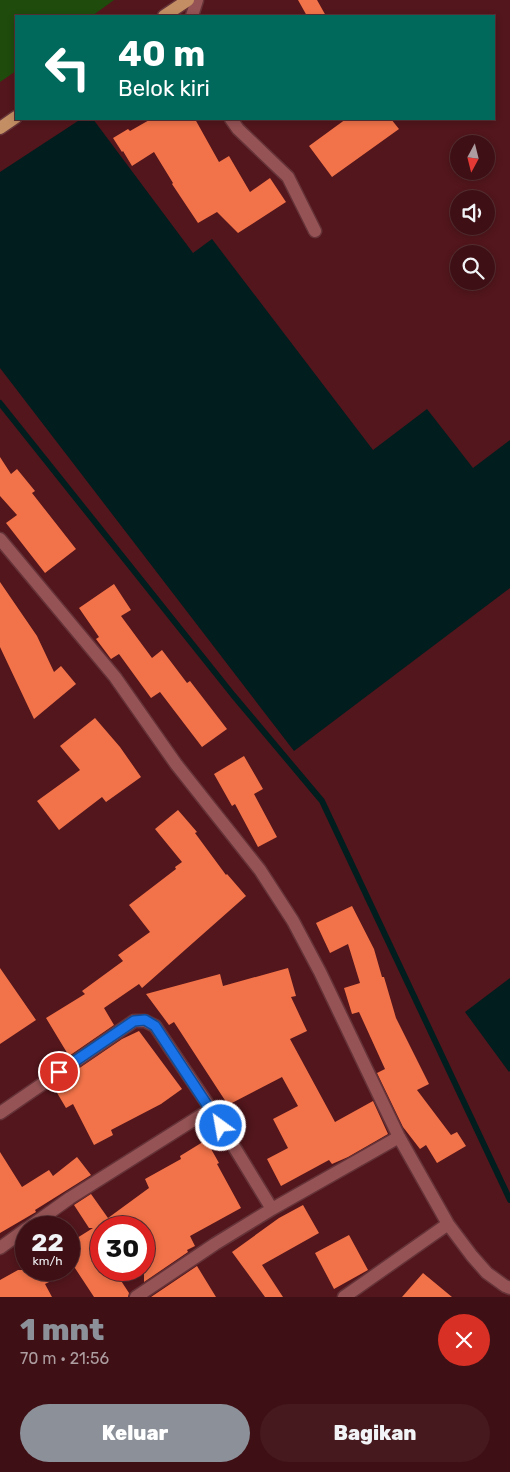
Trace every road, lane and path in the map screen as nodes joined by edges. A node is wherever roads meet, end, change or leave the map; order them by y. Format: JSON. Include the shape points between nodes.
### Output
{"nodes":[{"id":1,"x":188,"y":0,"type":"edge"},
{"id":2,"x":197,"y":0,"type":"edge"},
{"id":3,"x":166,"y":15,"type":"edge"},
{"id":4,"x":192,"y":15,"type":"edge"},
{"id":5,"x":15,"y":118,"type":"edge"},
{"id":6,"x":232,"y":120,"type":"edge"},
{"id":7,"x":0,"y":128,"type":"edge"},
{"id":8,"x":315,"y":231,"type":"dead end"},
{"id":9,"x":0,"y":539,"type":"edge"},
{"id":10,"x":211,"y":1109,"type":"junction"},
{"id":11,"x":0,"y":1113,"type":"edge"},
{"id":12,"x":399,"y":1137,"type":"junction"},
{"id":13,"x":272,"y":1208,"type":"junction"},
{"id":14,"x":44,"y":1216,"type":"edge"},
{"id":15,"x":448,"y":1224,"type":"junction"},
{"id":16,"x":15,"y":1237,"type":"edge"},
{"id":17,"x":0,"y":1248,"type":"edge"},
{"id":18,"x":510,"y":1288,"type":"edge"},
{"id":19,"x":136,"y":1297,"type":"edge"},
{"id":20,"x":344,"y":1297,"type":"edge"}],
"edges":[{"from":1,"to":3,"type":"main road"},
{"from":2,"to":4,"type":"street"},
{"from":5,"to":7,"type":"main road"},
{"from":6,"to":8,"type":"street","via":[[288,177]]},
{"from":9,"to":12,"type":"street","via":[[114,677],[176,764],[260,870],[293,921],[320,972]]},
{"from":10,"to":11,"type":"street","via":[[155,1026],[145,1020],[134,1021]]},
{"from":10,"to":13,"type":"street"},
{"from":10,"to":14,"type":"street"},
{"from":12,"to":13,"type":"street"},
{"from":12,"to":15,"type":"street"},
{"from":13,"to":19,"type":"street"},
{"from":15,"to":18,"type":"street","via":[[487,1272]]},
{"from":15,"to":20,"type":"street"},
{"from":16,"to":17,"type":"street"}]}
